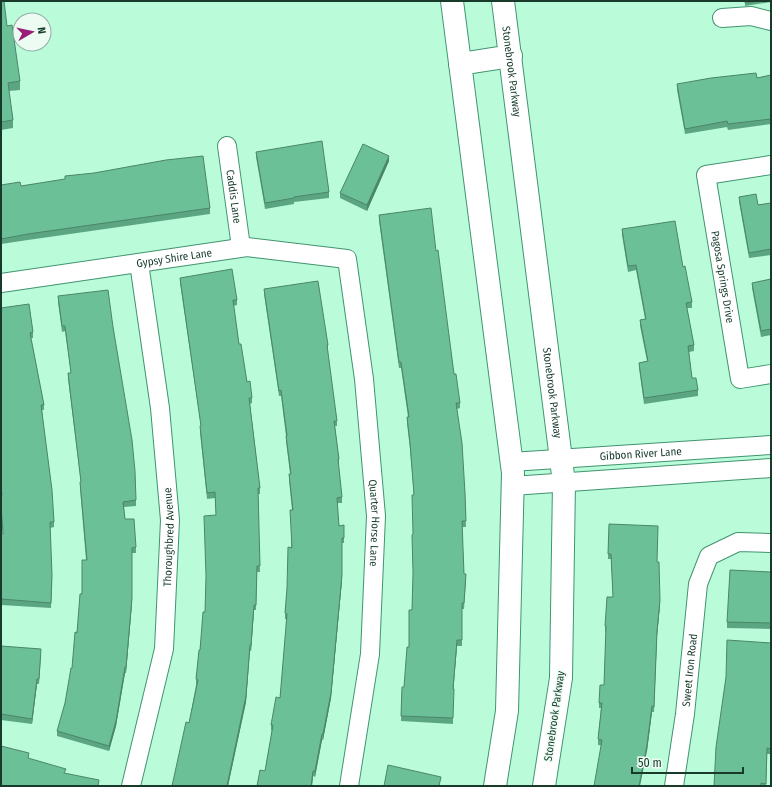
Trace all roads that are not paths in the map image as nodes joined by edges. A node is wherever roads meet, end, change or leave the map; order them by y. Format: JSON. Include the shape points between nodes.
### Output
{"nodes":[{"id":1,"x":452,"y":1,"type":"edge"},
{"id":2,"x":503,"y":1,"type":"edge"},
{"id":3,"x":722,"y":18,"type":"dead end"},
{"id":4,"x":771,"y":21,"type":"edge"},
{"id":5,"x":511,"y":56,"type":"junction"},
{"id":6,"x":460,"y":64,"type":"junction"},
{"id":7,"x":226,"y":146,"type":"dead end"},
{"id":8,"x":771,"y":165,"type":"edge"},
{"id":9,"x":241,"y":248,"type":"junction"},
{"id":10,"x":347,"y":259,"type":"joint"},
{"id":11,"x":139,"y":263,"type":"junction"},
{"id":12,"x":1,"y":283,"type":"edge"},
{"id":13,"x":771,"y":374,"type":"edge"},
{"id":14,"x":771,"y":445,"type":"edge"},
{"id":15,"x":561,"y":459,"type":"junction"},
{"id":16,"x":511,"y":462,"type":"junction"},
{"id":17,"x":771,"y":468,"type":"edge"},
{"id":18,"x":564,"y":483,"type":"junction"},
{"id":19,"x":512,"y":486,"type":"junction"},
{"id":20,"x":771,"y":543,"type":"edge"},
{"id":21,"x":131,"y":786,"type":"edge"},
{"id":22,"x":349,"y":786,"type":"edge"},
{"id":23,"x":495,"y":786,"type":"edge"},
{"id":24,"x":544,"y":786,"type":"edge"},
{"id":25,"x":674,"y":786,"type":"edge"}],
"edges":[{"from":1,"to":6,"type":"main road"},
{"from":2,"to":5,"type":"main road","name":"Stonebrook Parkway"},
{"from":3,"to":4,"type":"street","via":[[751,16]]},
{"from":5,"to":6,"type":"main road"},
{"from":5,"to":15,"type":"main road","name":"Stonebrook Parkway"},
{"from":6,"to":16,"type":"main road"},
{"from":7,"to":9,"type":"street","name":"Caddis Lane"},
{"from":8,"to":13,"type":"street","name":"Pagosa Springs Drive","via":[[706,175],[740,379]]},
{"from":9,"to":10,"type":"street","name":"Gypsy Shire Lane"},
{"from":9,"to":11,"type":"street","name":"Gypsy Shire Lane"},
{"from":10,"to":22,"type":"street","name":"Quarter Horse Lane","via":[[364,379],[376,516],[370,654]]},
{"from":11,"to":12,"type":"street","name":"Gypsy Shire Lane"},
{"from":11,"to":21,"type":"street","name":"Thoroughbred Avenue","via":[[160,408],[170,520],[164,649]]},
{"from":14,"to":15,"type":"street","name":"Gibbon River Lane"},
{"from":15,"to":16,"type":"street","name":"Gibbon River Lane"},
{"from":15,"to":18,"type":"main road","name":"Stonebrook Parkway"},
{"from":16,"to":19,"type":"main road"},
{"from":17,"to":18,"type":"street"},
{"from":18,"to":19,"type":"street"},
{"from":18,"to":24,"type":"main road","name":"Stonebrook Parkway","via":[[561,678]]},
{"from":19,"to":23,"type":"main road","via":[[507,711]]},
{"from":20,"to":25,"type":"street","name":"Sweet Iron Road","via":[[738,542],[709,556],[698,584],[685,714]]}]}
